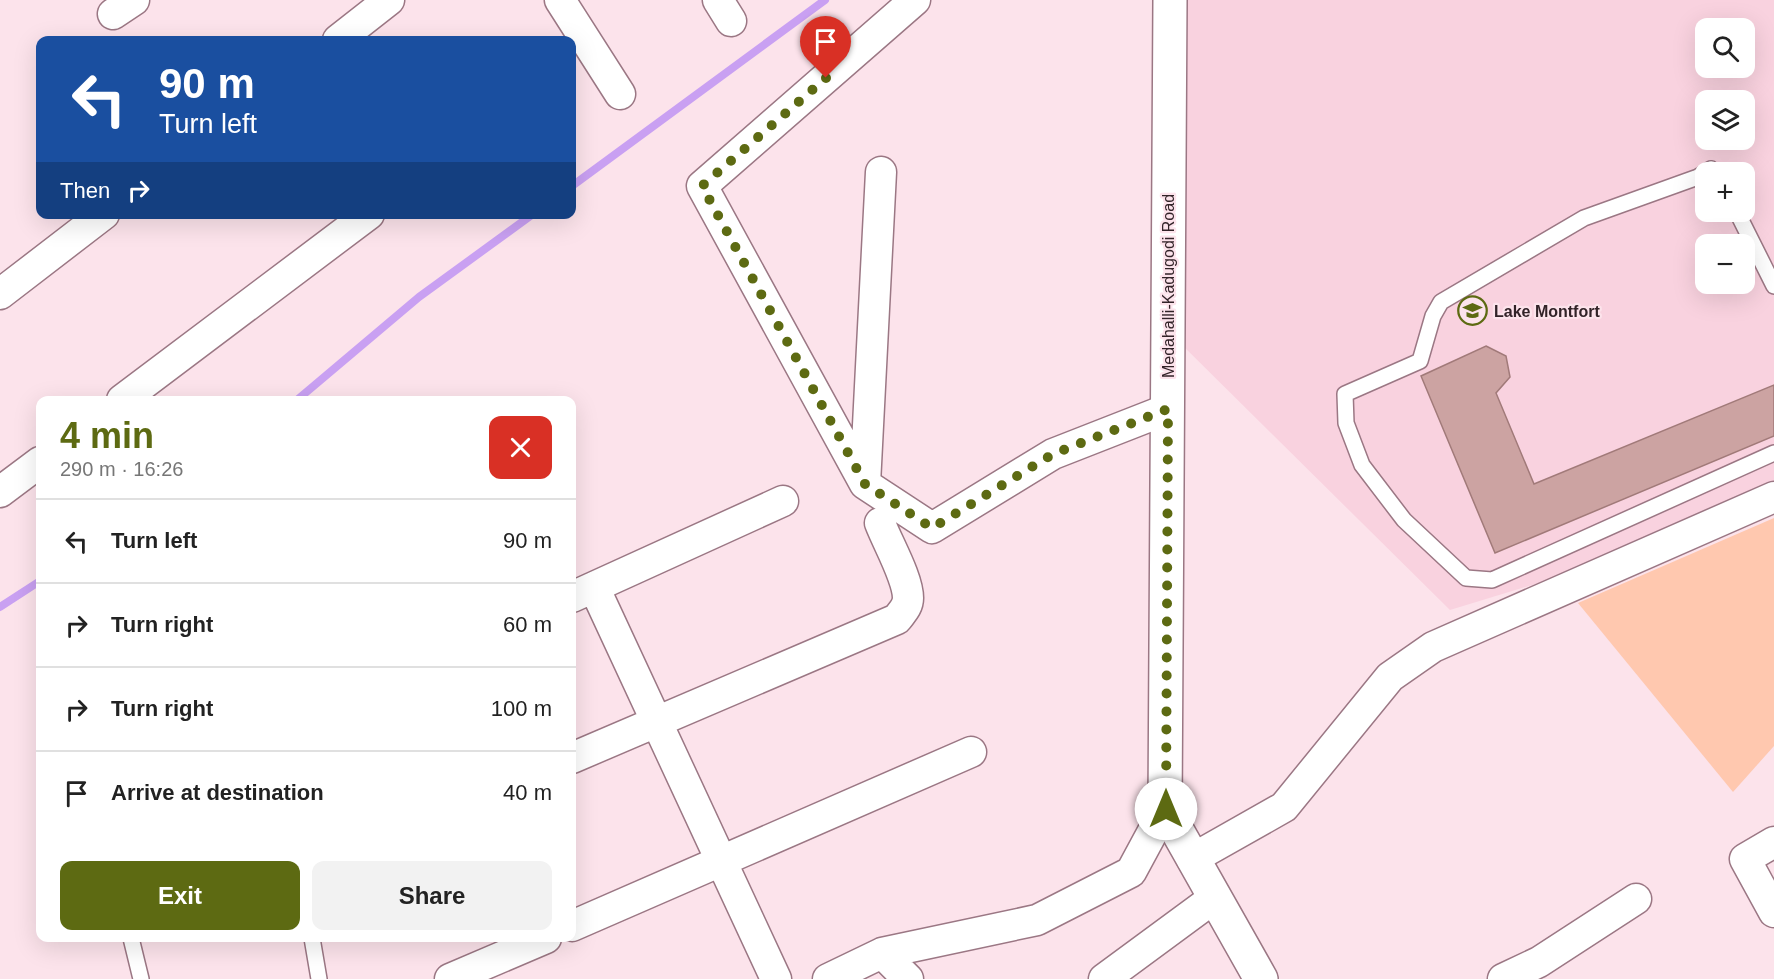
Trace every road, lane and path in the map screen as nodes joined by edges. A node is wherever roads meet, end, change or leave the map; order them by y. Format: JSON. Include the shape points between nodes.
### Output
{"nodes":[{"id":1,"x":389,"y":0,"type":"edge"},
{"id":2,"x":560,"y":0,"type":"edge"},
{"id":3,"x":915,"y":0,"type":"edge"},
{"id":4,"x":1170,"y":0,"type":"edge"},
{"id":5,"x":343,"y":36,"type":"edge"},
{"id":6,"x":620,"y":94,"type":"dead end"},
{"id":7,"x":881,"y":172,"type":"dead end"},
{"id":8,"x":1695,"y":178,"type":"edge"},
{"id":9,"x":98,"y":219,"type":"edge"},
{"id":10,"x":362,"y":219,"type":"edge"},
{"id":11,"x":1742,"y":222,"type":"edge"},
{"id":12,"x":1774,"y":286,"type":"edge"},
{"id":13,"x":0,"y":294,"type":"edge"},
{"id":14,"x":127,"y":396,"type":"edge"},
{"id":15,"x":1168,"y":409,"type":"junction"},
{"id":16,"x":1774,"y":453,"type":"edge"},
{"id":17,"x":36,"y":465,"type":"edge"},
{"id":18,"x":865,"y":484,"type":"junction"},
{"id":19,"x":0,"y":492,"type":"edge"},
{"id":20,"x":1774,"y":497,"type":"edge"},
{"id":21,"x":783,"y":501,"type":"dead end"},
{"id":22,"x":880,"y":524,"type":"dead end"},
{"id":23,"x":583,"y":592,"type":"edge"},
{"id":24,"x":657,"y":721,"type":"junction"},
{"id":25,"x":971,"y":752,"type":"dead end"},
{"id":26,"x":576,"y":756,"type":"edge"},
{"id":27,"x":1166,"y":809,"type":"junction"},
{"id":28,"x":1774,"y":842,"type":"edge"},
{"id":29,"x":1192,"y":859,"type":"junction"},
{"id":30,"x":721,"y":862,"type":"junction"},
{"id":31,"x":1214,"y":898,"type":"junction"},
{"id":32,"x":1636,"y":899,"type":"dead end"},
{"id":33,"x":1774,"y":912,"type":"edge"},
{"id":34,"x":576,"y":925,"type":"edge"},
{"id":35,"x":132,"y":942,"type":"edge"},
{"id":36,"x":313,"y":942,"type":"edge"},
{"id":37,"x":537,"y":942,"type":"edge"},
{"id":38,"x":882,"y":953,"type":"junction"},
{"id":39,"x":832,"y":978,"type":"edge"},
{"id":40,"x":141,"y":979,"type":"edge"},
{"id":41,"x":319,"y":979,"type":"edge"},
{"id":42,"x":450,"y":979,"type":"edge"},
{"id":43,"x":776,"y":979,"type":"edge"},
{"id":44,"x":908,"y":979,"type":"edge"},
{"id":45,"x":1104,"y":979,"type":"edge"},
{"id":46,"x":1261,"y":979,"type":"edge"},
{"id":47,"x":1503,"y":979,"type":"edge"}],
"edges":[{"from":1,"to":5,"type":"street"},
{"from":2,"to":6,"type":"street"},
{"from":3,"to":18,"type":"street","via":[[702,186]]},
{"from":4,"to":15,"type":"street","name":"Medahalli-Kadugodi Road"},
{"from":7,"to":18,"type":"street"},
{"from":8,"to":16,"type":"lane","via":[[1584,218],[1441,302],[1420,361],[1345,394],[1347,423],[1362,465],[1404,520],[1466,578],[1483,580],[1492,580]]},
{"from":9,"to":13,"type":"street"},
{"from":10,"to":14,"type":"street"},
{"from":11,"to":12,"type":"lane"},
{"from":15,"to":18,"type":"street","via":[[1053,454],[932,528]]},
{"from":15,"to":27,"type":"street","name":"Medahalli-Kadugodi Road"},
{"from":17,"to":19,"type":"street"},
{"from":20,"to":29,"type":"street","via":[[1433,647],[1390,677],[1284,807]]},
{"from":21,"to":23,"type":"street"},
{"from":22,"to":24,"type":"street","via":[[906,588],[908,600],[897,619]]},
{"from":23,"to":24,"type":"street"},
{"from":24,"to":26,"type":"street"},
{"from":24,"to":30,"type":"street"},
{"from":25,"to":30,"type":"street"},
{"from":27,"to":29,"type":"street","name":"Medahalli-Kadugodi Road"},
{"from":27,"to":38,"type":"street","via":[[1131,872],[1037,920]]},
{"from":28,"to":33,"type":"street","via":[[1745,859]]},
{"from":29,"to":31,"type":"street","name":"Medahalli-Kadugodi Road"},
{"from":30,"to":34,"type":"street"},
{"from":30,"to":43,"type":"street"},
{"from":31,"to":45,"type":"street"},
{"from":31,"to":46,"type":"street","name":"Medahalli-Kadugodi Road"},
{"from":32,"to":47,"type":"street","via":[[1539,962]]},
{"from":35,"to":40,"type":"lane"},
{"from":36,"to":41,"type":"lane"},
{"from":37,"to":42,"type":"street"},
{"from":38,"to":39,"type":"street"},
{"from":38,"to":44,"type":"street"}]}
